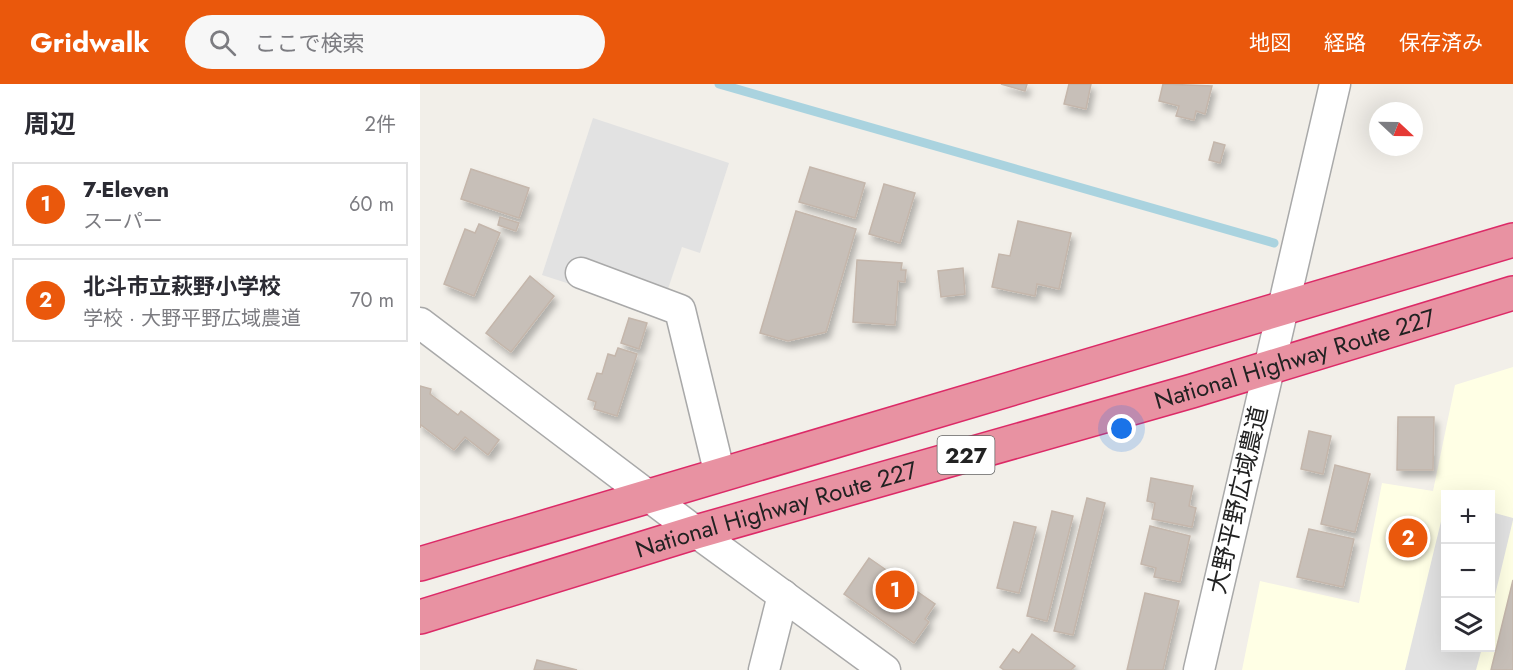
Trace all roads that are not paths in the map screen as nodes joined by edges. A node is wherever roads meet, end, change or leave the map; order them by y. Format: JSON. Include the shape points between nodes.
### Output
{"nodes":[{"id":1,"x":1335,"y":84,"type":"edge"},
{"id":2,"x":1513,"y":240,"type":"edge"},
{"id":3,"x":580,"y":273,"type":"dead end"},
{"id":4,"x":1513,"y":293,"type":"edge"},
{"id":5,"x":1285,"y":308,"type":"junction"},
{"id":6,"x":420,"y":323,"type":"edge"},
{"id":7,"x":1270,"y":367,"type":"junction"},
{"id":8,"x":720,"y":475,"type":"junction"},
{"id":9,"x":648,"y":496,"type":"junction"},
{"id":10,"x":696,"y":532,"type":"junction"},
{"id":11,"x":420,"y":564,"type":"edge"},
{"id":12,"x":783,"y":596,"type":"junction"},
{"id":13,"x":420,"y":617,"type":"edge"},
{"id":14,"x":764,"y":670,"type":"edge"},
{"id":15,"x":885,"y":670,"type":"edge"},
{"id":16,"x":1199,"y":670,"type":"edge"}],
"edges":[{"from":1,"to":5,"type":"street","name":"大野平野広域農道"},
{"from":2,"to":5,"type":"highway","name":"National Highway Route 227","number":"227"},
{"from":3,"to":8,"type":"street","via":[[680,310]]},
{"from":4,"to":7,"type":"highway","name":"National Highway Route 227","number":"227"},
{"from":5,"to":7,"type":"street","name":"大野平野広域農道"},
{"from":5,"to":8,"type":"highway","name":"National Highway Route 227","number":"227"},
{"from":6,"to":9,"type":"street"},
{"from":7,"to":10,"type":"highway","name":"National Highway Route 227","number":"227"},
{"from":7,"to":16,"type":"street","name":"大野平野広域農道"},
{"from":8,"to":9,"type":"highway","name":"National Highway Route 227","number":"227"},
{"from":9,"to":10,"type":"street"},
{"from":9,"to":11,"type":"highway","name":"National Highway Route 227","number":"227"},
{"from":10,"to":12,"type":"street"},
{"from":10,"to":13,"type":"highway","name":"National Highway Route 227","number":"227"},
{"from":12,"to":14,"type":"street"},
{"from":12,"to":15,"type":"street"}]}
